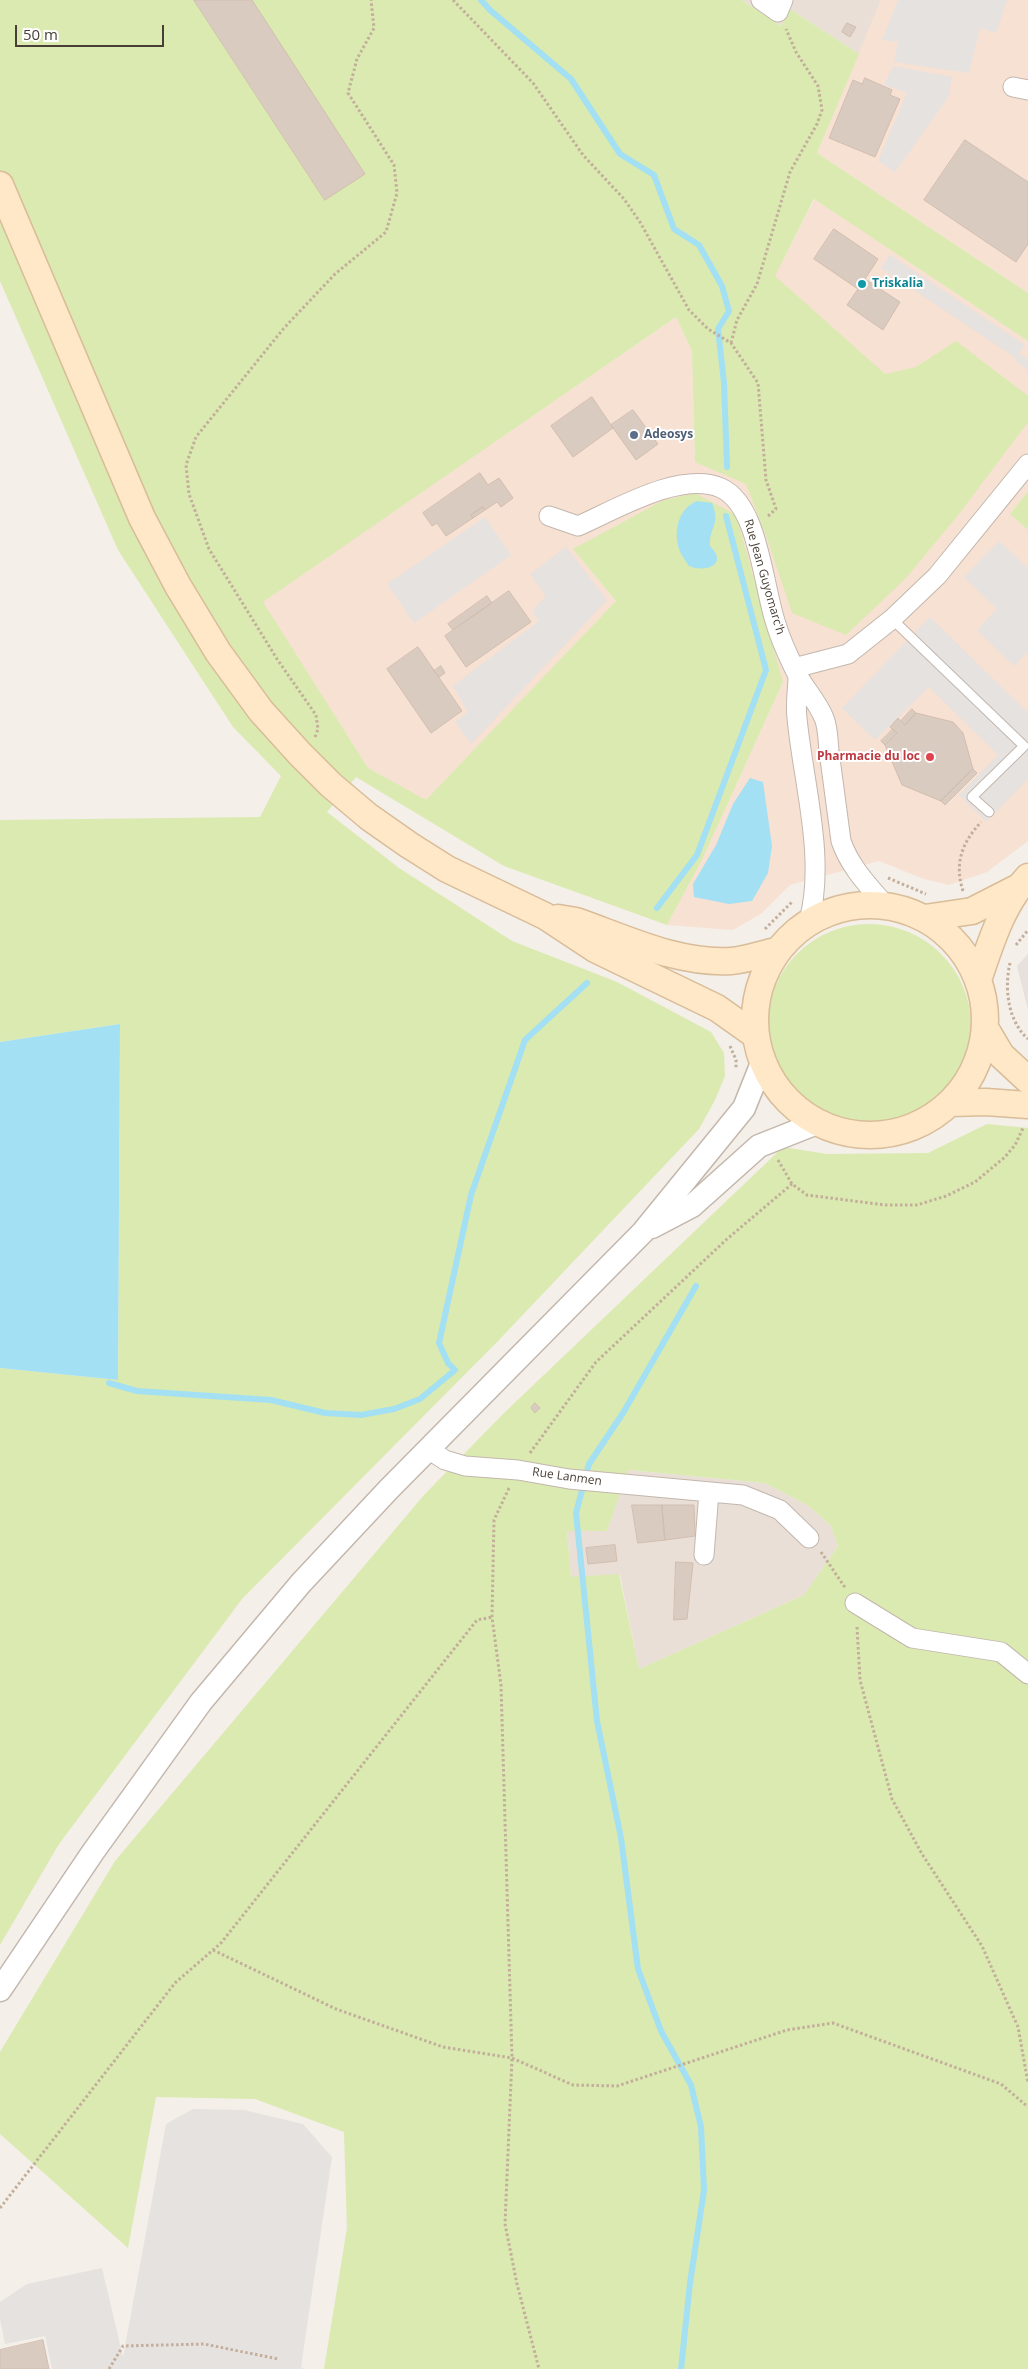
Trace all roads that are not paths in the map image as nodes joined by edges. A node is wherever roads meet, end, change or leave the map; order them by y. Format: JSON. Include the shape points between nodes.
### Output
{"nodes":[{"id":1,"x":761,"y":0,"type":"edge"},
{"id":2,"x":781,"y":6,"type":"edge"},
{"id":3,"x":0,"y":185,"type":"edge"},
{"id":4,"x":1028,"y":464,"type":"edge"},
{"id":5,"x":549,"y":516,"type":"dead end"},
{"id":6,"x":892,"y":618,"type":"junction"},
{"id":7,"x":796,"y":672,"type":"junction"},
{"id":8,"x":989,"y":812,"type":"road end"},
{"id":9,"x":1022,"y":883,"type":"edge"},
{"id":10,"x":885,"y":905,"type":"junction"},
{"id":11,"x":927,"y":907,"type":"junction"},
{"id":12,"x":545,"y":916,"type":"junction"},
{"id":13,"x":809,"y":921,"type":"junction"},
{"id":14,"x":768,"y":942,"type":"junction"},
{"id":15,"x":978,"y":980,"type":"junction"},
{"id":16,"x":754,"y":1025,"type":"junction"},
{"id":17,"x":985,"y":1028,"type":"junction"},
{"id":18,"x":762,"y":1063,"type":"junction"},
{"id":19,"x":1028,"y":1080,"type":"edge"},
{"id":20,"x":950,"y":1103,"type":"junction"},
{"id":21,"x":1026,"y":1115,"type":"edge"},
{"id":22,"x":817,"y":1123,"type":"junction"},
{"id":23,"x":643,"y":1232,"type":"junction"},
{"id":24,"x":428,"y":1449,"type":"junction"},
{"id":25,"x":709,"y":1492,"type":"junction"},
{"id":26,"x":809,"y":1538,"type":"road end"},
{"id":27,"x":704,"y":1555,"type":"dead end"},
{"id":28,"x":855,"y":1603,"type":"road end"},
{"id":29,"x":1028,"y":1674,"type":"edge"},
{"id":30,"x":0,"y":1990,"type":"edge"}],
"edges":[{"from":1,"to":2,"type":"street"},
{"from":3,"to":12,"type":"main road","via":[[142,518],[218,652],[261,712],[300,754],[369,817],[446,869]]},
{"from":4,"to":6,"type":"street","via":[[937,576]]},
{"from":5,"to":7,"type":"street","name":"Rue Jean Guyomarc'h","via":[[578,526],[671,487],[692,483],[712,484],[730,493],[743,508],[756,541],[776,624]]},
{"from":6,"to":7,"type":"street","via":[[848,654]]},
{"from":6,"to":8,"type":"lane","via":[[1024,746],[972,797]]},
{"from":7,"to":10,"type":"street","name":"Rue Jean Guyomarc'h","via":[[824,719],[845,854]]},
{"from":7,"to":13,"type":"street","name":"Rue Jean Guyomarc'h","via":[[796,715],[817,870]]},
{"from":9,"to":11,"type":"main road","via":[[972,911]]},
{"from":9,"to":15,"type":"main road","via":[[991,941]]},
{"from":10,"to":11,"type":"main road","via":[[906,910]]},
{"from":10,"to":13,"type":"main road","via":[[842,908]]},
{"from":11,"to":15,"type":"main road","via":[[966,955]]},
{"from":12,"to":14,"type":"main road","via":[[576,920],[676,956],[702,960],[732,961]]},
{"from":12,"to":16,"type":"main road","via":[[595,950]]},
{"from":13,"to":14,"type":"main road","via":[[792,935]]},
{"from":14,"to":16,"type":"main road","via":[[757,992]]},
{"from":15,"to":17,"type":"main road","via":[[984,1003]]},
{"from":16,"to":18,"type":"main road"},
{"from":17,"to":19,"type":"main road","via":[[1001,1055]]},
{"from":17,"to":20,"type":"main road","via":[[980,1056],[968,1081]]},
{"from":18,"to":22,"type":"main road","via":[[775,1087],[794,1108]]},
{"from":18,"to":23,"type":"street","via":[[744,1108]]},
{"from":20,"to":21,"type":"main road","via":[[986,1102]]},
{"from":20,"to":22,"type":"main road","via":[[928,1120],[901,1131],[873,1135],[844,1133]]},
{"from":22,"to":23,"type":"street","via":[[759,1146],[692,1206]]},
{"from":23,"to":24,"type":"street"},
{"from":24,"to":25,"type":"street","name":"Rue Lanmen","via":[[445,1460],[465,1466]]},
{"from":24,"to":30,"type":"street","via":[[301,1583],[201,1702],[92,1852]]},
{"from":25,"to":26,"type":"street","name":"Rue Lanmen","via":[[743,1495],[780,1510]]},
{"from":25,"to":27,"type":"street"},
{"from":28,"to":29,"type":"street","via":[[912,1638],[1001,1652]]}]}
